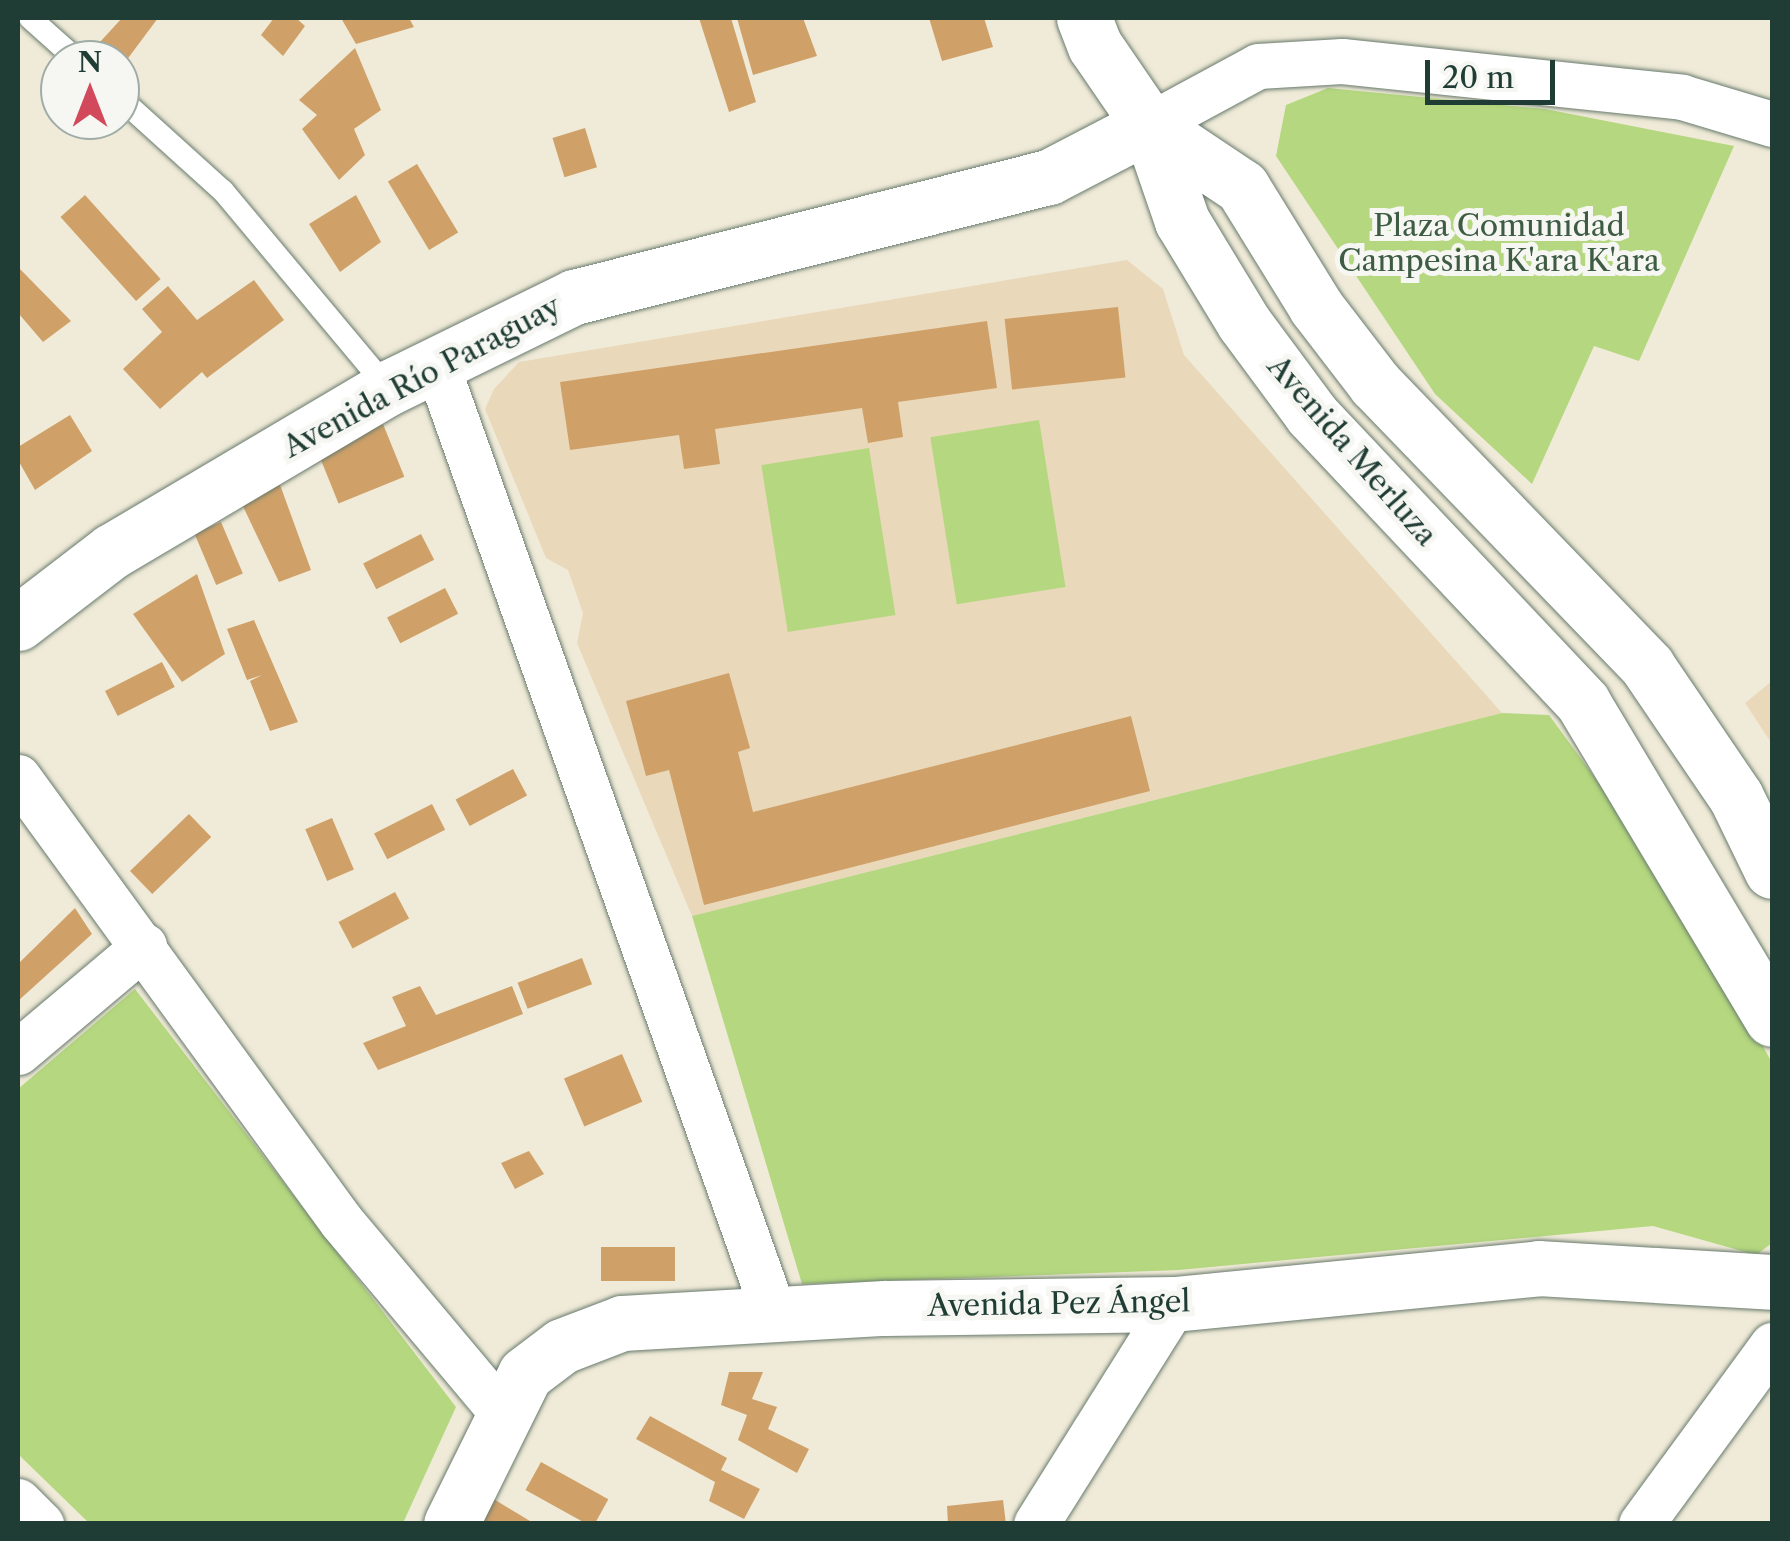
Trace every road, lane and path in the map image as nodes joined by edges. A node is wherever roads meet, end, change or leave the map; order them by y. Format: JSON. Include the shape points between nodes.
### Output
{"nodes":[{"id":1,"x":30,"y":18,"type":"edge"},
{"id":2,"x":1084,"y":18,"type":"edge"},
{"id":3,"x":55,"y":40,"type":"edge"},
{"id":4,"x":140,"y":116,"type":"edge"},
{"id":5,"x":1772,"y":124,"type":"edge"},
{"id":6,"x":1150,"y":125,"type":"junction"},
{"id":7,"x":436,"y":363,"type":"junction"},
{"id":8,"x":388,"y":388,"type":"junction"},
{"id":9,"x":18,"y":623,"type":"edge"},
{"id":10,"x":18,"y":777,"type":"edge"},
{"id":11,"x":1772,"y":871,"type":"edge"},
{"id":12,"x":144,"y":946,"type":"junction"},
{"id":13,"x":1772,"y":1018,"type":"edge"},
{"id":14,"x":18,"y":1052,"type":"edge"},
{"id":15,"x":1772,"y":1282,"type":"edge"},
{"id":16,"x":1174,"y":1304,"type":"junction"},
{"id":17,"x":774,"y":1314,"type":"junction"},
{"id":18,"x":1772,"y":1345,"type":"edge"},
{"id":19,"x":502,"y":1413,"type":"junction"},
{"id":20,"x":18,"y":1501,"type":"edge"},
{"id":21,"x":41,"y":1524,"type":"edge"},
{"id":22,"x":451,"y":1524,"type":"edge"},
{"id":23,"x":1036,"y":1524,"type":"edge"},
{"id":24,"x":1641,"y":1524,"type":"edge"}],
"edges":[{"from":1,"to":3,"type":"lane"},
{"from":2,"to":6,"type":"street"},
{"from":4,"to":8,"type":"lane","via":[[223,191]]},
{"from":5,"to":6,"type":"street","via":[[1682,97],[1342,61],[1258,66]]},
{"from":6,"to":7,"type":"street","name":"Avenida Río Paraguay","via":[[1049,178],[574,296]]},
{"from":6,"to":11,"type":"street","name":"Avenida Merluza","via":[[1242,187],[1316,308],[1376,384],[1647,666],[1736,797]]},
{"from":6,"to":13,"type":"street","name":"Avenida Merluza","via":[[1182,222],[1244,322],[1312,415],[1584,702]]},
{"from":7,"to":8,"type":"street","name":"Avenida Río Paraguay"},
{"from":7,"to":17,"type":"street"},
{"from":8,"to":9,"type":"street","name":"Avenida Río Paraguay","via":[[112,551]]},
{"from":10,"to":12,"type":"street"},
{"from":12,"to":14,"type":"street"},
{"from":12,"to":19,"type":"street","via":[[341,1220]]},
{"from":15,"to":16,"type":"street","name":"Avenida Pez Ángel","via":[[1538,1268]]},
{"from":16,"to":17,"type":"street","name":"Avenida Pez Ángel"},
{"from":16,"to":23,"type":"street"},
{"from":17,"to":19,"type":"street","name":"Avenida Pez Ángel","via":[[622,1323],[562,1346],[538,1364]]},
{"from":18,"to":24,"type":"street"},
{"from":19,"to":22,"type":"street","name":"Avenida Pez Ángel"},
{"from":20,"to":21,"type":"street"}]}
